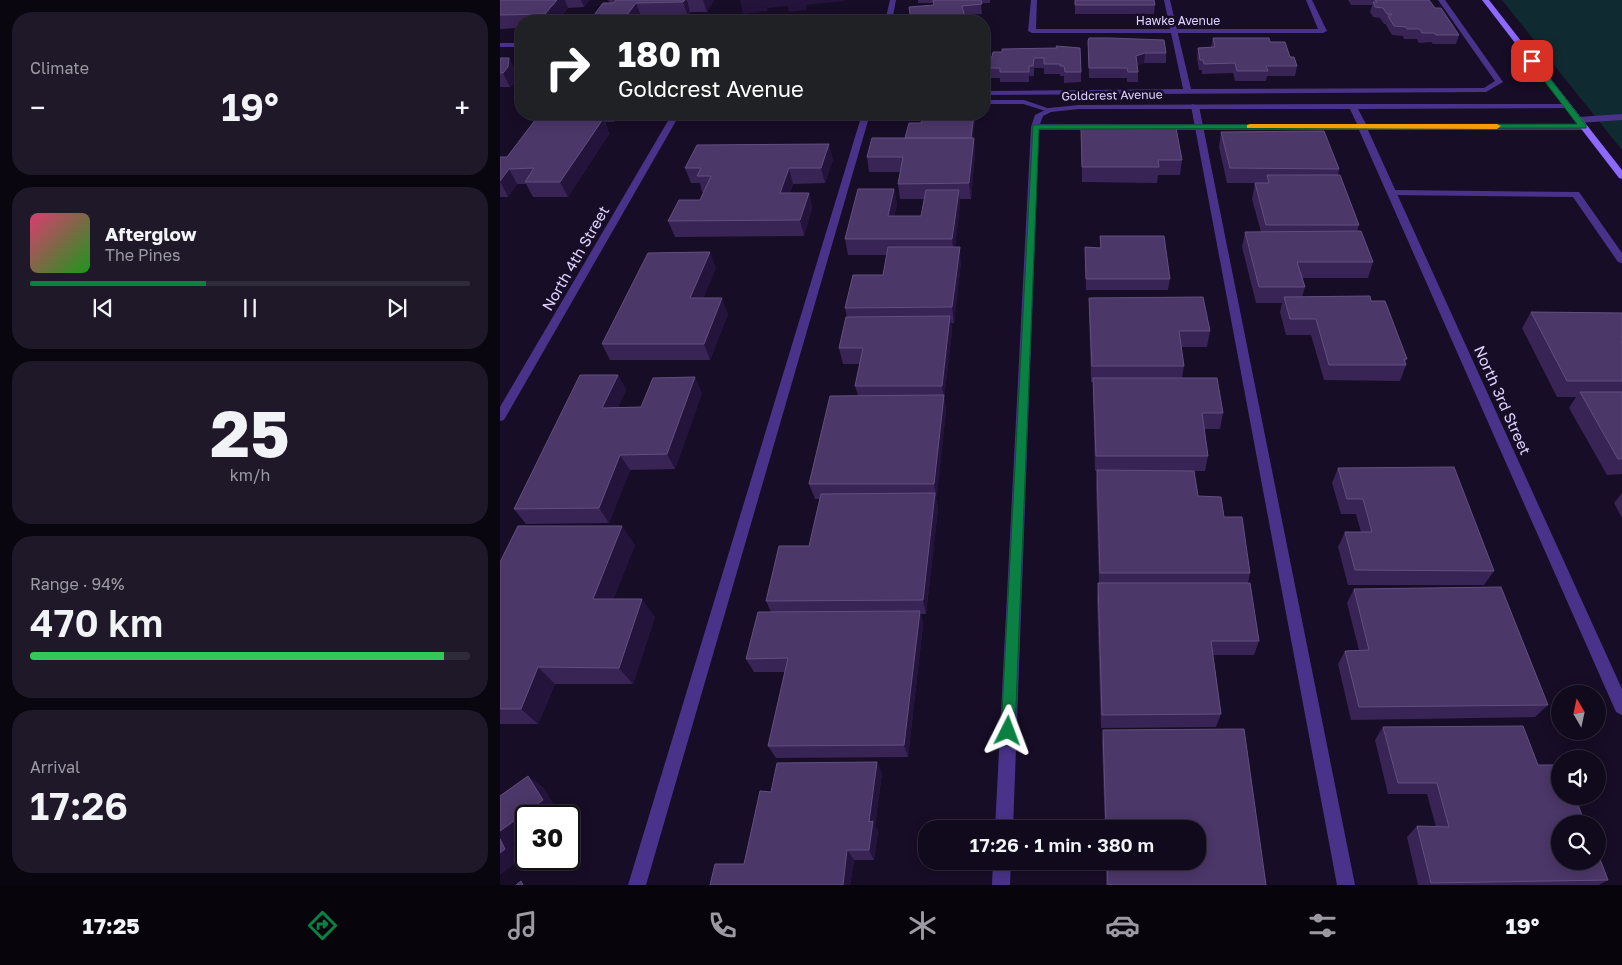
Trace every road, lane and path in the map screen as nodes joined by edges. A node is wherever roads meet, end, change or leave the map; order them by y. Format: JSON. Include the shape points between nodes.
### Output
{"nodes":[{"id":1,"x":893,"y":0,"type":"edge"},
{"id":2,"x":1034,"y":0,"type":"edge"},
{"id":3,"x":1167,"y":0,"type":"edge"},
{"id":4,"x":1309,"y":0,"type":"edge"},
{"id":5,"x":1440,"y":0,"type":"edge"},
{"id":6,"x":1485,"y":0,"type":"edge"},
{"id":7,"x":889,"y":15,"type":"edge"},
{"id":8,"x":1174,"y":31,"type":"junction"},
{"id":9,"x":500,"y":45,"type":"edge"},
{"id":10,"x":515,"y":45,"type":"edge"},
{"id":11,"x":1188,"y":92,"type":"junction"},
{"id":12,"x":990,"y":93,"type":"edge"},
{"id":13,"x":990,"y":102,"type":"edge"},
{"id":14,"x":1195,"y":106,"type":"junction"},
{"id":15,"x":1353,"y":106,"type":"junction"},
{"id":16,"x":1568,"y":106,"type":"junction"},
{"id":17,"x":1049,"y":110,"type":"junction"},
{"id":18,"x":1622,"y":117,"type":"edge"},
{"id":19,"x":673,"y":120,"type":"edge"},
{"id":20,"x":864,"y":120,"type":"edge"},
{"id":21,"x":1580,"y":123,"type":"junction"},
{"id":22,"x":1362,"y":126,"type":"junction"},
{"id":23,"x":1035,"y":127,"type":"junction"},
{"id":24,"x":1199,"y":127,"type":"junction"},
{"id":25,"x":1622,"y":176,"type":"edge"},
{"id":26,"x":1393,"y":193,"type":"junction"},
{"id":27,"x":1622,"y":260,"type":"edge"},
{"id":28,"x":500,"y":416,"type":"edge"},
{"id":29,"x":1622,"y":707,"type":"edge"},
{"id":30,"x":1004,"y":820,"type":"edge"},
{"id":31,"x":1002,"y":870,"type":"edge"},
{"id":32,"x":637,"y":885,"type":"edge"},
{"id":33,"x":1001,"y":885,"type":"edge"},
{"id":34,"x":1346,"y":885,"type":"edge"}],
"edges":[{"from":1,"to":7,"type":"street"},
{"from":2,"to":8,"type":"street","name":"Hawke Avenue","via":[[1032,31]]},
{"from":3,"to":8,"type":"street"},
{"from":4,"to":8,"type":"street","name":"Hawke Avenue","via":[[1323,31]]},
{"from":5,"to":11,"type":"street","via":[[1499,82],[1486,90]]},
{"from":6,"to":16,"type":"main road"},
{"from":8,"to":11,"type":"street"},
{"from":9,"to":10,"type":"street"},
{"from":11,"to":12,"type":"street"},
{"from":13,"to":17,"type":"street","via":[[1024,102]]},
{"from":14,"to":15,"type":"street","name":"Goldcrest Avenue"},
{"from":14,"to":17,"type":"street","name":"Goldcrest Avenue"},
{"from":14,"to":24,"type":"street"},
{"from":15,"to":16,"type":"street","name":"Goldcrest Avenue"},
{"from":15,"to":22,"type":"street","name":"North 3rd Street"},
{"from":16,"to":21,"type":"main road"},
{"from":17,"to":23,"type":"street","name":"Goldcrest Avenue","via":[[1040,115]]},
{"from":18,"to":21,"type":"street"},
{"from":19,"to":28,"type":"street","name":"North 4th Street"},
{"from":20,"to":32,"type":"street"},
{"from":21,"to":22,"type":"street"},
{"from":21,"to":25,"type":"main road"},
{"from":22,"to":24,"type":"street"},
{"from":22,"to":26,"type":"street","name":"North 3rd Street"},
{"from":23,"to":24,"type":"street"},
{"from":23,"to":30,"type":"street"},
{"from":24,"to":34,"type":"street"},
{"from":26,"to":27,"type":"street","via":[[1576,194]]},
{"from":26,"to":29,"type":"street","name":"North 3rd Street"},
{"from":31,"to":33,"type":"street"}]}
